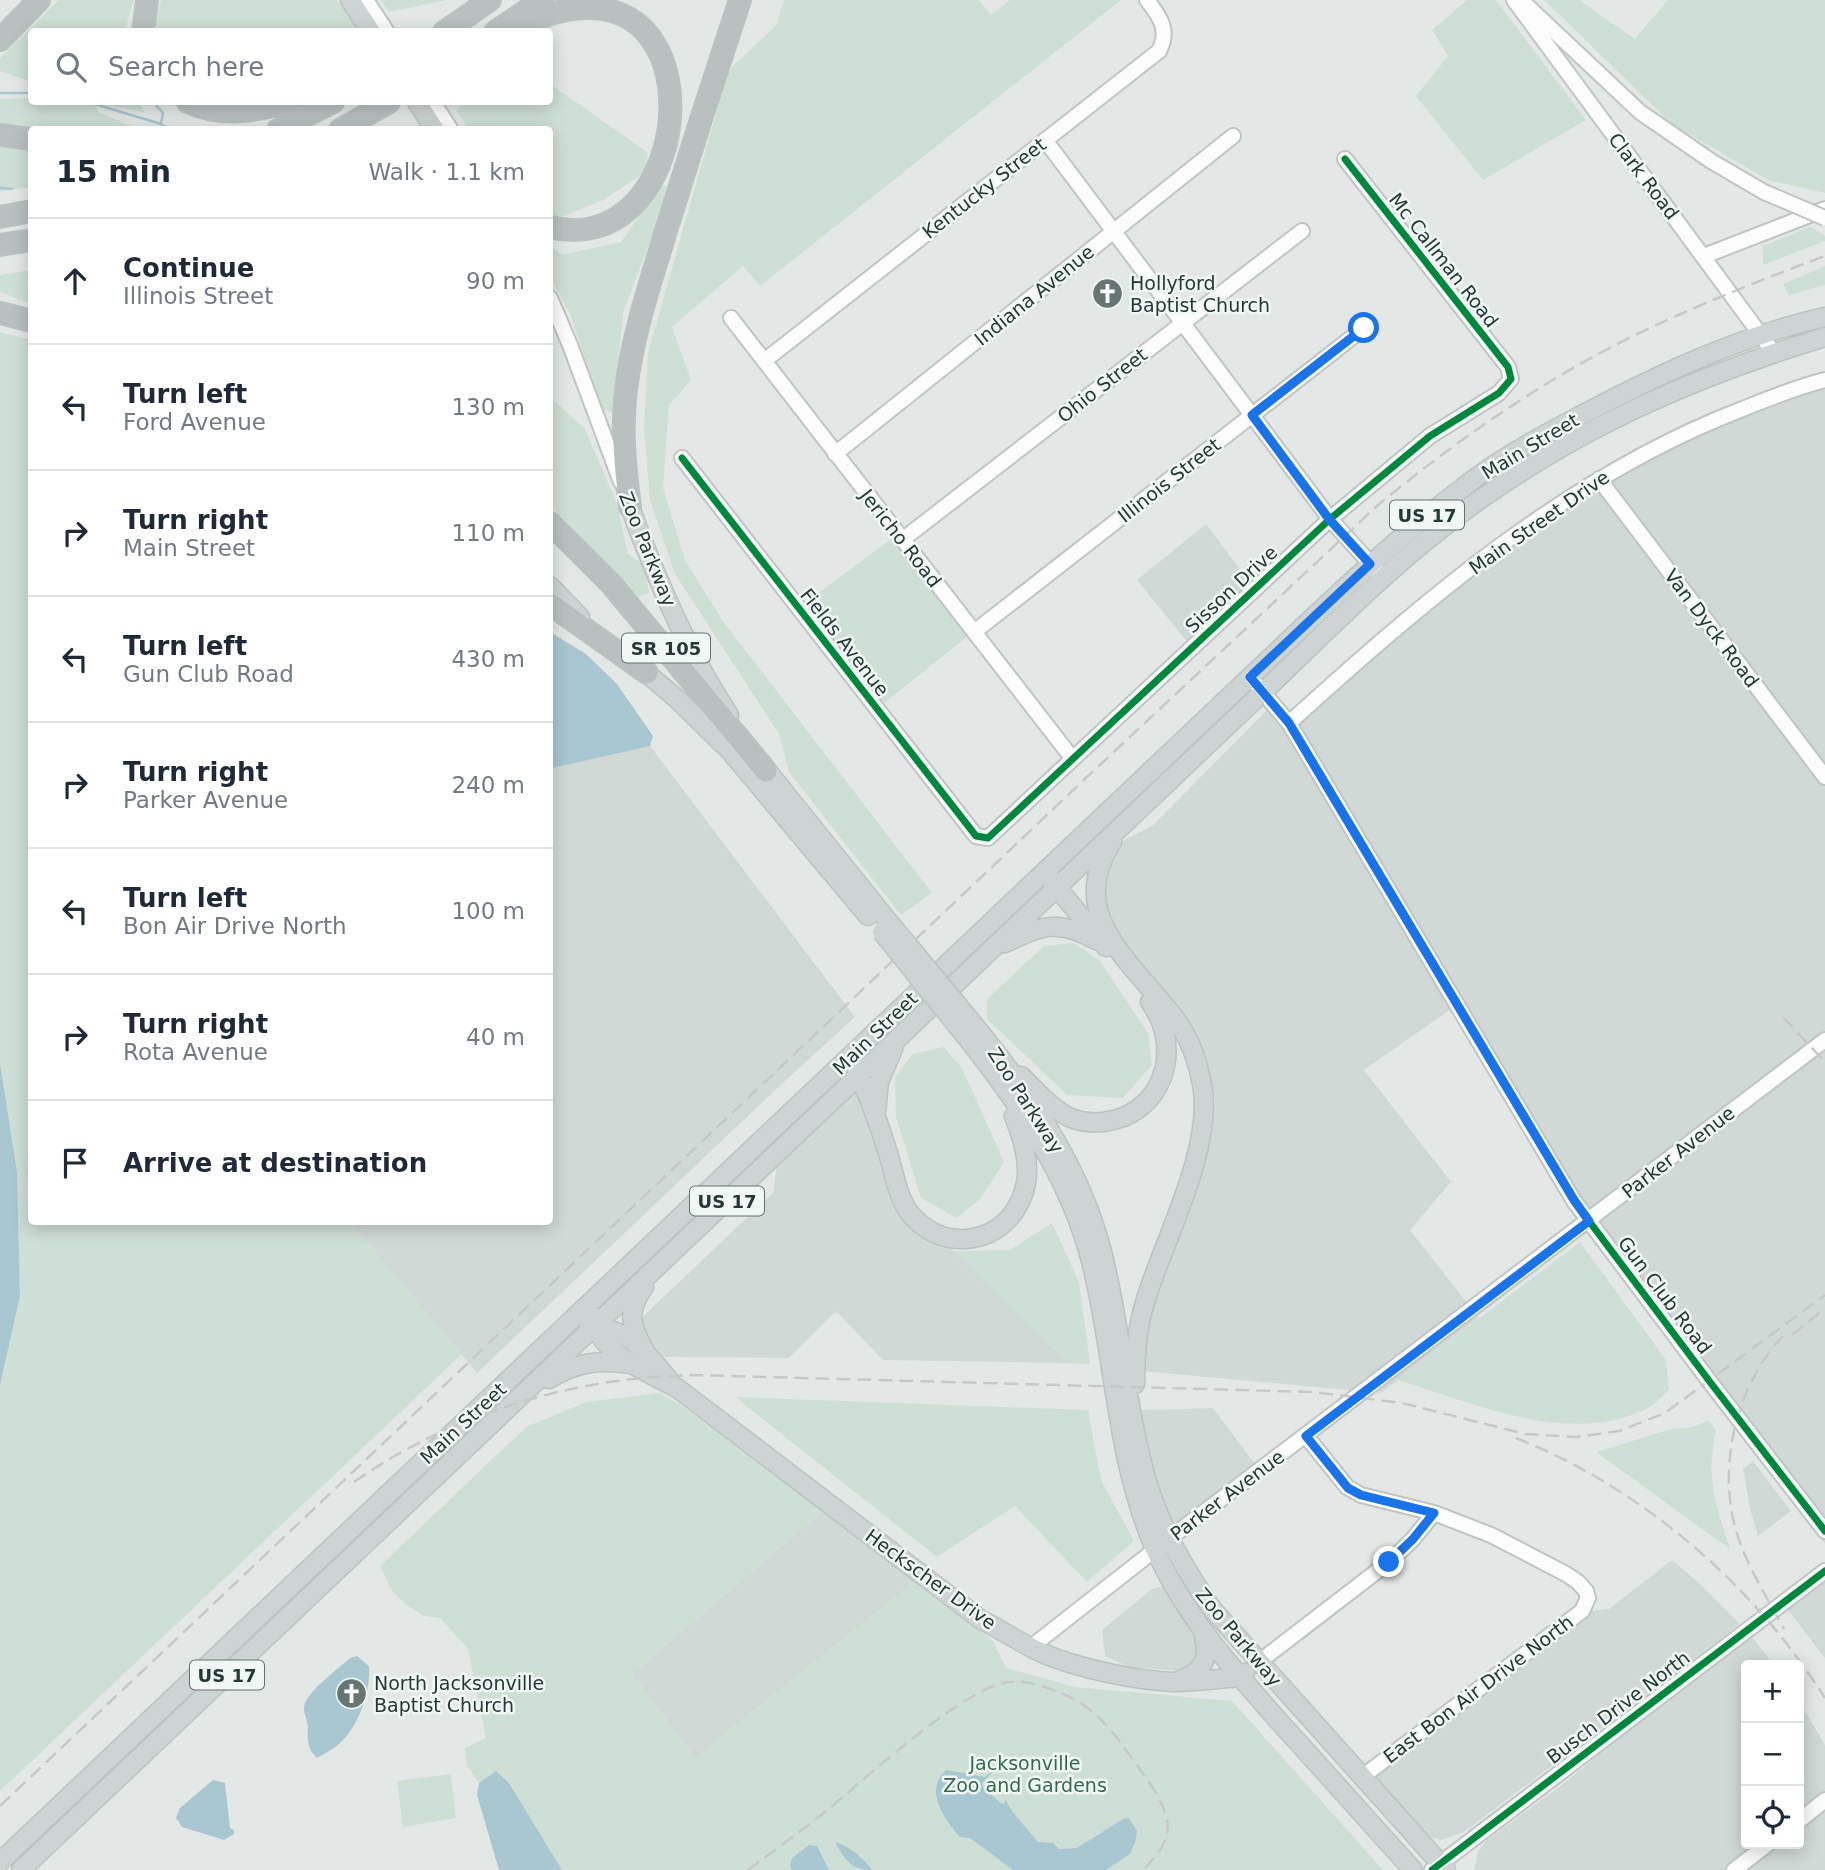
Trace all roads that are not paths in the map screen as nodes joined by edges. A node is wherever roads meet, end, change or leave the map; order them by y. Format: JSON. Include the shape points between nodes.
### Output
{"nodes":[{"id":1,"x":39,"y":0,"type":"edge"},
{"id":2,"x":147,"y":0,"type":"edge"},
{"id":3,"x":350,"y":0,"type":"edge"},
{"id":4,"x":366,"y":0,"type":"edge"},
{"id":5,"x":490,"y":0,"type":"edge"},
{"id":6,"x":542,"y":0,"type":"edge"},
{"id":7,"x":740,"y":0,"type":"edge"},
{"id":8,"x":1147,"y":0,"type":"edge"},
{"id":9,"x":1514,"y":0,"type":"edge"},
{"id":10,"x":1521,"y":0,"type":"edge"},
{"id":11,"x":144,"y":28,"type":"edge"},
{"id":12,"x":379,"y":28,"type":"edge"},
{"id":13,"x":380,"y":28,"type":"edge"},
{"id":14,"x":450,"y":28,"type":"edge"},
{"id":15,"x":501,"y":28,"type":"edge"},
{"id":16,"x":519,"y":28,"type":"edge"},
{"id":17,"x":0,"y":40,"type":"edge"},
{"id":18,"x":198,"y":105,"type":"edge"},
{"id":19,"x":273,"y":105,"type":"edge"},
{"id":20,"x":327,"y":105,"type":"edge"},
{"id":21,"x":384,"y":105,"type":"edge"},
{"id":22,"x":395,"y":105,"type":"edge"},
{"id":23,"x":286,"y":126,"type":"edge"},
{"id":24,"x":347,"y":126,"type":"edge"},
{"id":25,"x":371,"y":126,"type":"edge"},
{"id":26,"x":0,"y":135,"type":"edge"},
{"id":27,"x":1233,"y":136,"type":"dead end"},
{"id":28,"x":28,"y":138,"type":"edge"},
{"id":29,"x":1045,"y":140,"type":"junction"},
{"id":30,"x":1345,"y":159,"type":"dead end"},
{"id":31,"x":1825,"y":209,"type":"edge"},
{"id":32,"x":28,"y":212,"type":"edge"},
{"id":33,"x":0,"y":217,"type":"edge"},
{"id":34,"x":1825,"y":218,"type":"edge"},
{"id":35,"x":553,"y":227,"type":"edge"},
{"id":36,"x":1114,"y":231,"type":"junction"},
{"id":37,"x":1302,"y":231,"type":"dead end"},
{"id":38,"x":28,"y":241,"type":"edge"},
{"id":39,"x":0,"y":245,"type":"edge"},
{"id":40,"x":1704,"y":256,"type":"junction"},
{"id":41,"x":553,"y":305,"type":"edge"},
{"id":42,"x":0,"y":313,"type":"edge"},
{"id":43,"x":1825,"y":317,"type":"edge"},
{"id":44,"x":731,"y":318,"type":"dead end"},
{"id":45,"x":28,"y":320,"type":"edge"},
{"id":46,"x":1183,"y":323,"type":"junction"},
{"id":47,"x":1364,"y":328,"type":"dead end"},
{"id":48,"x":1762,"y":335,"type":"junction"},
{"id":49,"x":1825,"y":337,"type":"edge"},
{"id":50,"x":1774,"y":353,"type":"junction"},
{"id":51,"x":764,"y":361,"type":"junction"},
{"id":52,"x":1825,"y":380,"type":"edge"},
{"id":53,"x":1510,"y":382,"type":"joint"},
{"id":54,"x":1252,"y":415,"type":"junction"},
{"id":55,"x":835,"y":454,"type":"junction"},
{"id":56,"x":682,"y":458,"type":"dead end"},
{"id":57,"x":1598,"y":479,"type":"junction"},
{"id":58,"x":630,"y":507,"type":"junction"},
{"id":59,"x":1329,"y":519,"type":"junction"},
{"id":60,"x":553,"y":526,"type":"edge"},
{"id":61,"x":902,"y":540,"type":"junction"},
{"id":62,"x":1370,"y":564,"type":"junction"},
{"id":63,"x":1384,"y":579,"type":"junction"},
{"id":64,"x":553,"y":589,"type":"edge"},
{"id":65,"x":553,"y":606,"type":"edge"},
{"id":66,"x":974,"y":632,"type":"junction"},
{"id":67,"x":646,"y":673,"type":"junction"},
{"id":68,"x":1250,"y":677,"type":"junction"},
{"id":69,"x":1263,"y":691,"type":"junction"},
{"id":70,"x":1289,"y":723,"type":"junction"},
{"id":71,"x":1072,"y":758,"type":"junction"},
{"id":72,"x":766,"y":771,"type":"junction"},
{"id":73,"x":1825,"y":777,"type":"edge"},
{"id":74,"x":1123,"y":825,"type":"junction"},
{"id":75,"x":988,"y":838,"type":"joint"},
{"id":76,"x":1048,"y":869,"type":"junction"},
{"id":77,"x":1061,"y":883,"type":"junction"},
{"id":78,"x":884,"y":925,"type":"junction"},
{"id":79,"x":1107,"y":942,"type":"junction"},
{"id":80,"x":993,"y":948,"type":"junction"},
{"id":81,"x":960,"y":1019,"type":"junction"},
{"id":82,"x":898,"y":1039,"type":"junction"},
{"id":83,"x":1825,"y":1040,"type":"edge"},
{"id":84,"x":850,"y":1057,"type":"junction"},
{"id":85,"x":1003,"y":1060,"type":"junction"},
{"id":86,"x":859,"y":1076,"type":"junction"},
{"id":87,"x":999,"y":1080,"type":"junction"},
{"id":88,"x":876,"y":1115,"type":"junction"},
{"id":89,"x":1589,"y":1221,"type":"junction"},
{"id":90,"x":658,"y":1267,"type":"junction"},
{"id":91,"x":600,"y":1294,"type":"junction"},
{"id":92,"x":595,"y":1327,"type":"junction"},
{"id":93,"x":557,"y":1334,"type":"junction"},
{"id":94,"x":643,"y":1348,"type":"junction"},
{"id":95,"x":632,"y":1364,"type":"junction"},
{"id":96,"x":677,"y":1388,"type":"junction"},
{"id":97,"x":522,"y":1395,"type":"junction"},
{"id":98,"x":1133,"y":1422,"type":"junction"},
{"id":99,"x":1306,"y":1436,"type":"junction"},
{"id":100,"x":1434,"y":1513,"type":"junction"},
{"id":101,"x":1825,"y":1531,"type":"edge"},
{"id":102,"x":1162,"y":1544,"type":"junction"},
{"id":103,"x":334,"y":1546,"type":"junction"},
{"id":104,"x":347,"y":1561,"type":"junction"},
{"id":105,"x":1825,"y":1571,"type":"edge"},
{"id":106,"x":1202,"y":1628,"type":"junction"},
{"id":107,"x":1031,"y":1647,"type":"junction"},
{"id":108,"x":1259,"y":1662,"type":"junction"},
{"id":109,"x":1240,"y":1677,"type":"junction"},
{"id":110,"x":1175,"y":1682,"type":"junction"},
{"id":111,"x":93,"y":1774,"type":"junction"},
{"id":112,"x":1362,"y":1777,"type":"junction"},
{"id":113,"x":77,"y":1789,"type":"junction"},
{"id":114,"x":107,"y":1789,"type":"junction"},
{"id":115,"x":1825,"y":1800,"type":"edge"},
{"id":116,"x":92,"y":1803,"type":"junction"},
{"id":117,"x":1804,"y":1817,"type":"edge"},
{"id":118,"x":1761,"y":1849,"type":"edge"},
{"id":119,"x":0,"y":1862,"type":"edge"},
{"id":120,"x":1440,"y":1868,"type":"edge"},
{"id":121,"x":21,"y":1870,"type":"edge"},
{"id":122,"x":1413,"y":1870,"type":"edge"},
{"id":123,"x":1734,"y":1870,"type":"edge"}],
"edges":[{"from":1,"to":17,"type":"highway"},
{"from":2,"to":11,"type":"highway"},
{"from":3,"to":12,"type":"main road"},
{"from":4,"to":13,"type":"street"},
{"from":5,"to":14,"type":"highway"},
{"from":6,"to":15,"type":"highway"},
{"from":7,"to":58,"type":"highway","via":[[701,115],[629,365],[624,448]]},
{"from":8,"to":29,"type":"street","name":"Kentucky Street","via":[[1164,23],[1159,51]]},
{"from":9,"to":40,"type":"street","name":"Clark Road"},
{"from":10,"to":34,"type":"street","bridge":true,"via":[[1640,112],[1764,192]]},
{"from":16,"to":35,"type":"highway","via":[[559,11],[599,9],[628,19],[648,35],[663,59],[667,76],[670,112],[664,150],[641,195],[610,223],[581,231]]},
{"from":18,"to":19,"type":"highway","via":[[235,112]]},
{"from":20,"to":23,"type":"highway"},
{"from":21,"to":24,"type":"highway"},
{"from":22,"to":25,"type":"highway"},
{"from":26,"to":28,"type":"highway"},
{"from":27,"to":36,"type":"street","name":"Indiana Avenue"},
{"from":29,"to":36,"type":"street"},
{"from":29,"to":51,"type":"street","name":"Kentucky Street"},
{"from":30,"to":53,"type":"street","name":"Mc Callman Road","via":[[1508,367]]},
{"from":31,"to":40,"type":"street"},
{"from":32,"to":33,"type":"highway"},
{"from":36,"to":46,"type":"street"},
{"from":36,"to":55,"type":"street","name":"Indiana Avenue"},
{"from":37,"to":46,"type":"street","name":"Ohio Street"},
{"from":38,"to":39,"type":"highway"},
{"from":40,"to":48,"type":"street","name":"Clark Road"},
{"from":41,"to":58,"type":"street","name":"Zoo Parkway"},
{"from":42,"to":45,"type":"highway"},
{"from":43,"to":48,"type":"main road","name":"Main Street","number":"US 17"},
{"from":44,"to":51,"type":"street","name":"Jericho Road"},
{"from":46,"to":54,"type":"street"},
{"from":46,"to":61,"type":"street","name":"Ohio Street"},
{"from":47,"to":54,"type":"street","name":"Illinois Street"},
{"from":48,"to":50,"type":"street","name":"Clark Road"},
{"from":48,"to":62,"type":"main road","name":"Main Street","number":"US 17","via":[[1687,363],[1532,441],[1464,486]]},
{"from":49,"to":50,"type":"main road","name":"Main Street","number":"US 17"},
{"from":50,"to":63,"type":"main road","name":"Main Street","number":"US 17","via":[[1638,406],[1548,454],[1459,515]]},
{"from":51,"to":55,"type":"street","name":"Jericho Road"},
{"from":52,"to":57,"type":"street","name":"Main Street Drive","via":[[1690,430]]},
{"from":53,"to":59,"type":"street","name":"Sisson Drive","via":[[1430,436]]},
{"from":54,"to":59,"type":"street"},
{"from":54,"to":66,"type":"street","name":"Illinois Street"},
{"from":55,"to":61,"type":"street","name":"Jericho Road"},
{"from":56,"to":75,"type":"street","name":"Fields Avenue","via":[[976,836]]},
{"from":57,"to":70,"type":"street","name":"Main Street Drive","via":[[1549,510],[1429,601]]},
{"from":57,"to":73,"type":"street","name":"Van Dyck Road"},
{"from":58,"to":72,"type":"main road","name":"Zoo Parkway","via":[[681,630],[719,700]]},
{"from":59,"to":62,"type":"street"},
{"from":59,"to":71,"type":"street","name":"Sisson Drive"},
{"from":60,"to":72,"type":"highway","number":"SR 105","via":[[612,585]]},
{"from":61,"to":66,"type":"street","name":"Jericho Road"},
{"from":62,"to":63,"type":"street"},
{"from":62,"to":68,"type":"main road","name":"Main Street","number":"US 17"},
{"from":63,"to":69,"type":"main road","name":"Main Street","number":"US 17"},
{"from":64,"to":67,"type":"main road","name":"Zoo Parkway"},
{"from":65,"to":67,"type":"highway","number":"SR 105"},
{"from":66,"to":71,"type":"street","name":"Jericho Road"},
{"from":67,"to":78,"type":"main road","name":"Zoo Parkway","number":"SR 105","via":[[746,768]]},
{"from":68,"to":69,"type":"street","name":"Gun Club Road"},
{"from":68,"to":76,"type":"main road","name":"Main Street","number":"US 17"},
{"from":69,"to":70,"type":"street","name":"Gun Club Road"},
{"from":69,"to":74,"type":"main road","name":"Main Street","number":"US 17"},
{"from":70,"to":89,"type":"street","name":"Gun Club Road"},
{"from":71,"to":75,"type":"street","name":"Sisson Drive"},
{"from":72,"to":78,"type":"main road","name":"Zoo Parkway","number":"SR 105"},
{"from":74,"to":77,"type":"main road","name":"Main Street","number":"US 17"},
{"from":74,"to":79,"type":"main road","via":[[1105,852],[1094,888]]},
{"from":76,"to":77,"type":"main road"},
{"from":76,"to":84,"type":"main road","name":"Main Street","number":"US 17"},
{"from":77,"to":79,"type":"main road"},
{"from":77,"to":80,"type":"main road","name":"Main Street","number":"US 17"},
{"from":78,"to":81,"type":"main road","name":"Zoo Parkway","number":"SR 105","bridge":true},
{"from":79,"to":80,"type":"main road","via":[[1077,929],[1054,926]]},
{"from":79,"to":85,"type":"main road","via":[[1153,1005],[1166,1037],[1165,1069],[1148,1101],[1112,1121],[1072,1118]]},
{"from":79,"to":98,"type":"main road","via":[[1180,1025],[1194,1055],[1204,1102],[1198,1153],[1145,1301],[1137,1340]]},
{"from":80,"to":82,"type":"main road","name":"Main Street","number":"US 17"},
{"from":81,"to":85,"type":"main road","name":"Zoo Parkway","number":"SR 105"},
{"from":81,"to":87,"type":"main road","name":"Zoo Parkway","number":"SR 105"},
{"from":82,"to":86,"type":"main road","name":"Main Street","number":"US 17"},
{"from":82,"to":88,"type":"main road","via":[[879,1082]]},
{"from":83,"to":89,"type":"street","name":"Parker Avenue"},
{"from":84,"to":86,"type":"main road"},
{"from":84,"to":91,"type":"main road","name":"Main Street","number":"US 17"},
{"from":85,"to":98,"type":"main road","name":"Zoo Parkway","number":"SR 105","via":[[1063,1156],[1100,1245]]},
{"from":86,"to":88,"type":"main road"},
{"from":86,"to":90,"type":"main road","name":"Main Street","number":"US 17"},
{"from":87,"to":88,"type":"main road","via":[[1024,1143],[1026,1182],[1011,1215],[981,1237],[946,1239],[911,1215]]},
{"from":87,"to":102,"type":"main road","name":"Zoo Parkway","number":"SR 105","via":[[1048,1156],[1082,1233],[1103,1315],[1133,1488]]},
{"from":89,"to":99,"type":"street","name":"Parker Avenue"},
{"from":89,"to":101,"type":"street","name":"Gun Club Road"},
{"from":90,"to":92,"type":"main road","name":"Main Street","number":"US 17"},
{"from":90,"to":94,"type":"main road","via":[[634,1301],[632,1323]]},
{"from":91,"to":92,"type":"main road"},
{"from":91,"to":93,"type":"main road","name":"Main Street","number":"US 17"},
{"from":92,"to":93,"type":"main road"},
{"from":92,"to":94,"type":"main road","name":"Heckscher Drive","via":[[608,1328]]},
{"from":92,"to":95,"type":"main road","name":"Heckscher Drive","via":[[607,1344]]},
{"from":92,"to":97,"type":"main road","name":"Main Street","number":"US 17"},
{"from":93,"to":103,"type":"main road","name":"Main Street","number":"US 17"},
{"from":94,"to":96,"type":"main road","name":"Heckscher Drive"},
{"from":95,"to":96,"type":"main road","name":"Heckscher Drive"},
{"from":95,"to":97,"type":"main road","via":[[609,1361],[571,1367]]},
{"from":96,"to":107,"type":"main road","name":"Heckscher Drive","via":[[980,1619]]},
{"from":97,"to":104,"type":"main road","name":"Main Street","number":"US 17"},
{"from":98,"to":102,"type":"main road","name":"Zoo Parkway","number":"SR 105"},
{"from":99,"to":100,"type":"street","via":[[1348,1488]]},
{"from":99,"to":102,"type":"street","name":"Parker Avenue"},
{"from":100,"to":108,"type":"street","via":[[1389,1562]]},
{"from":100,"to":112,"type":"street","name":"East Bon Air Drive North","via":[[1490,1535],[1566,1574],[1588,1598],[1582,1611]]},
{"from":102,"to":106,"type":"main road","name":"Zoo Parkway","number":"SR 105","via":[[1178,1592]]},
{"from":102,"to":107,"type":"street","name":"Parker Avenue"},
{"from":102,"to":108,"type":"main road","name":"Zoo Parkway","number":"SR 105"},
{"from":103,"to":104,"type":"main road"},
{"from":103,"to":111,"type":"main road","name":"Main Street","number":"US 17"},
{"from":104,"to":114,"type":"main road","name":"Main Street","number":"US 17"},
{"from":105,"to":120,"type":"street","name":"Busch Drive North"},
{"from":106,"to":109,"type":"main road","name":"Zoo Parkway","number":"SR 105"},
{"from":106,"to":110,"type":"main road","via":[[1205,1661],[1190,1676]]},
{"from":107,"to":110,"type":"main road","name":"Heckscher Drive","via":[[1092,1668]]},
{"from":108,"to":109,"type":"main road"},
{"from":108,"to":112,"type":"main road","name":"Zoo Parkway","number":"SR 105"},
{"from":109,"to":110,"type":"main road","name":"Heckscher Drive"},
{"from":109,"to":122,"type":"main road","name":"Zoo Parkway","number":"SR 105"},
{"from":111,"to":113,"type":"main road","name":"Main Street","number":"US 17"},
{"from":111,"to":114,"type":"main road"},
{"from":112,"to":120,"type":"main road","name":"Zoo Parkway","number":"SR 105"},
{"from":113,"to":116,"type":"main road"},
{"from":113,"to":119,"type":"main road","name":"Main Street","number":"US 17"},
{"from":114,"to":116,"type":"main road","name":"Main Street","number":"US 17"},
{"from":115,"to":117,"type":"street"},
{"from":116,"to":121,"type":"main road","name":"Main Street","number":"US 17"},
{"from":118,"to":123,"type":"street"}]}
